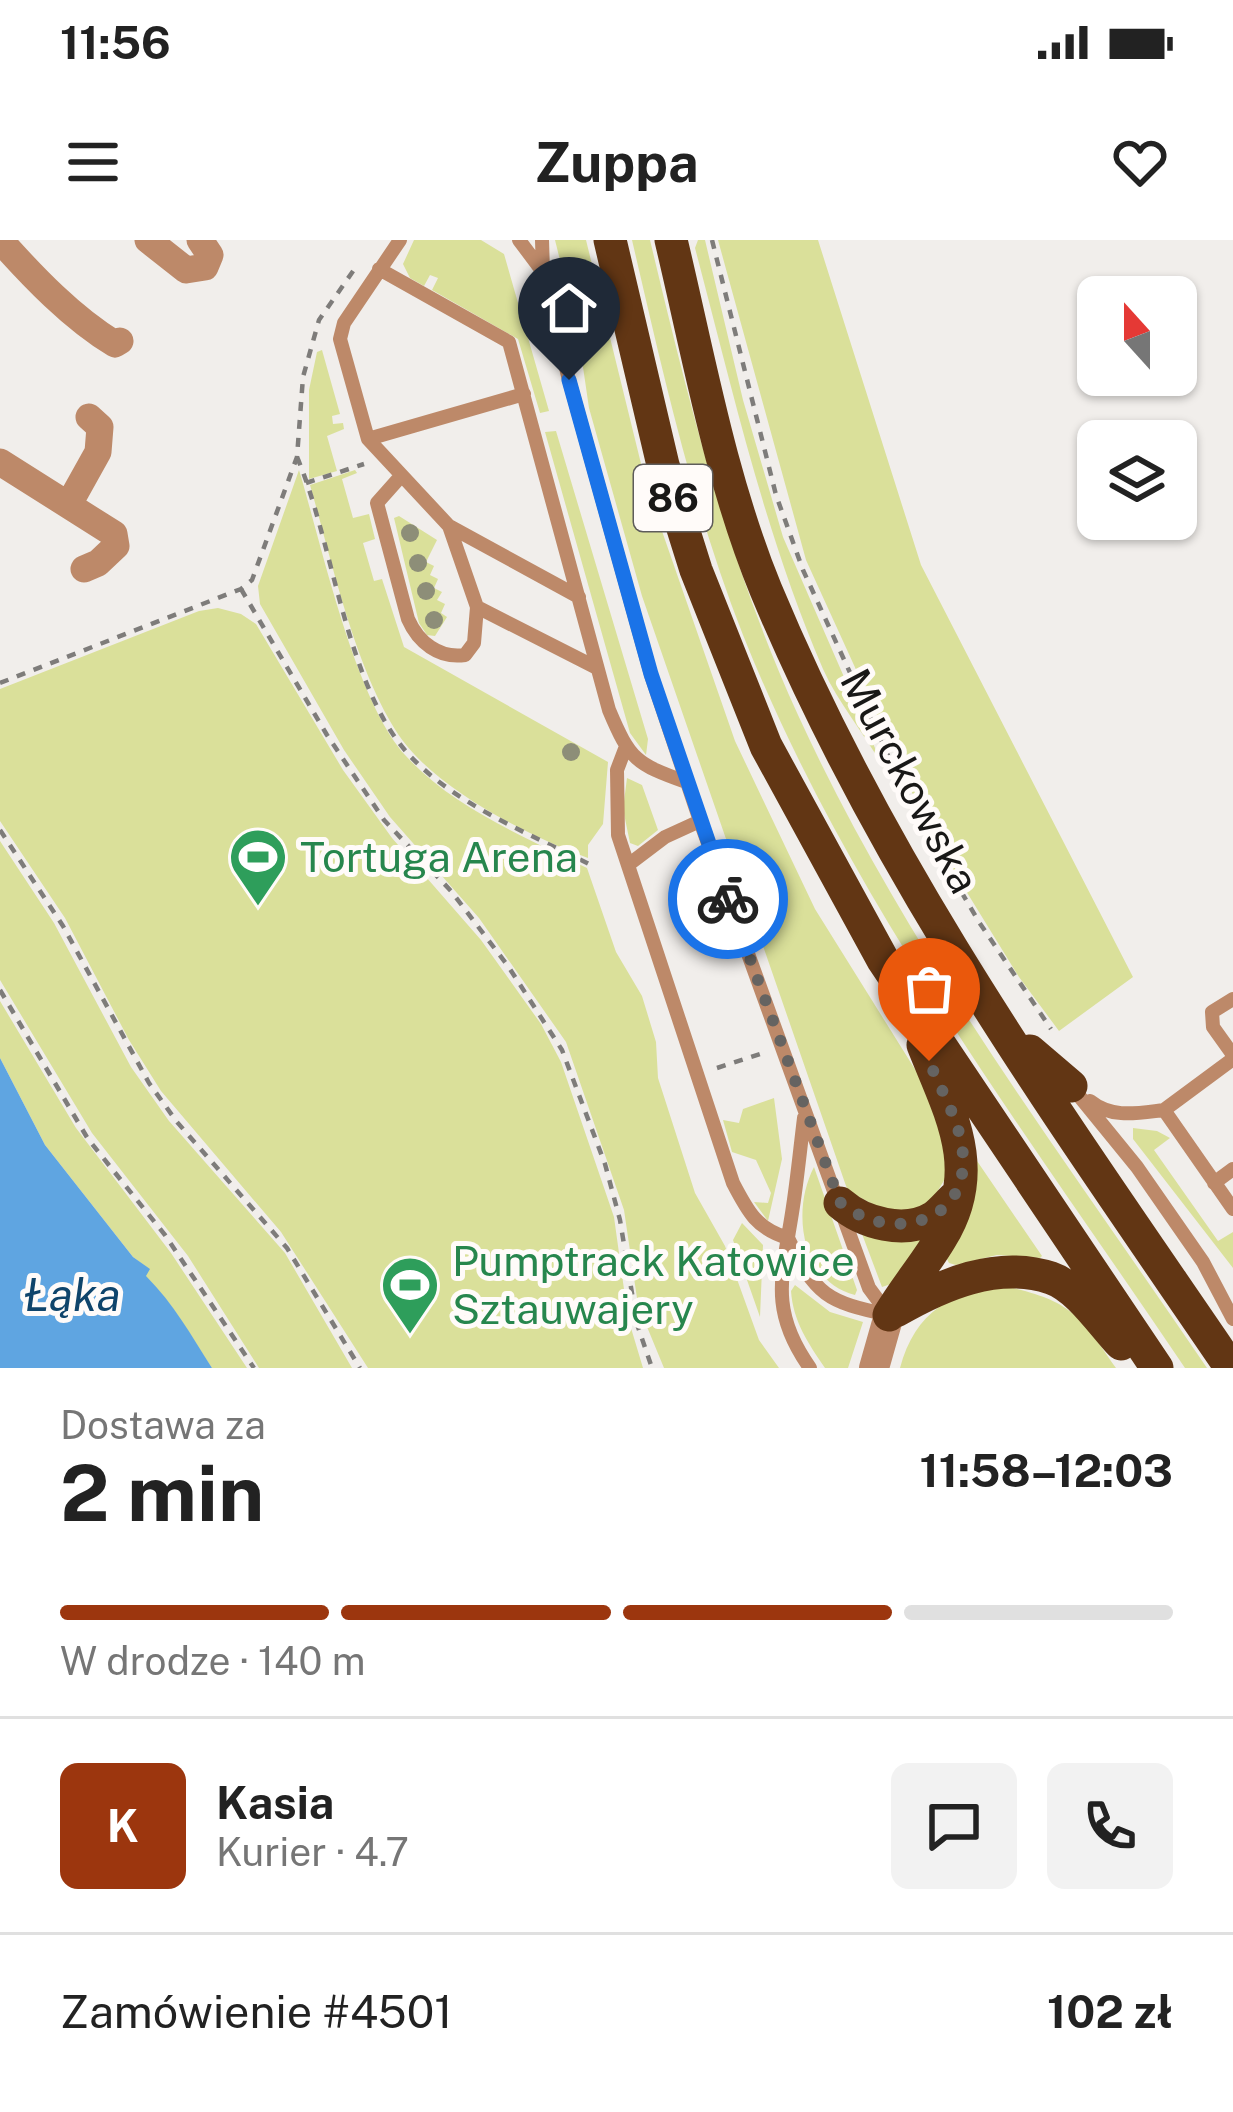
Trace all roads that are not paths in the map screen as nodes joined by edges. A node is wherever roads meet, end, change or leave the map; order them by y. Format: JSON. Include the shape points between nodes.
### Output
{"nodes":[{"id":1,"x":0,"y":240,"type":"edge"},
{"id":2,"x":148,"y":240,"type":"edge"},
{"id":3,"x":200,"y":240,"type":"edge"},
{"id":4,"x":400,"y":240,"type":"edge"},
{"id":5,"x":522,"y":240,"type":"edge"},
{"id":6,"x":542,"y":240,"type":"edge"},
{"id":7,"x":610,"y":240,"type":"edge"},
{"id":8,"x":671,"y":240,"type":"edge"},
{"id":9,"x":379,"y":269,"type":"junction"},
{"id":10,"x":543,"y":272,"type":"junction"},
{"id":11,"x":119,"y":340,"type":"dead end"},
{"id":12,"x":524,"y":394,"type":"junction"},
{"id":13,"x":89,"y":417,"type":"dead end"},
{"id":14,"x":368,"y":439,"type":"junction"},
{"id":15,"x":0,"y":462,"type":"edge"},
{"id":16,"x":401,"y":476,"type":"junction"},
{"id":17,"x":69,"y":504,"type":"junction"},
{"id":18,"x":449,"y":526,"type":"junction"},
{"id":19,"x":84,"y":569,"type":"dead end"},
{"id":20,"x":579,"y":597,"type":"junction"},
{"id":21,"x":477,"y":607,"type":"junction"},
{"id":22,"x":597,"y":668,"type":"junction"},
{"id":23,"x":626,"y":749,"type":"junction"},
{"id":24,"x":686,"y":782,"type":"junction"},
{"id":25,"x":700,"y":821,"type":"junction"},
{"id":26,"x":628,"y":865,"type":"junction"},
{"id":27,"x":900,"y":987,"type":"junction"},
{"id":28,"x":1233,"y":1000,"type":"edge"},
{"id":29,"x":997,"y":1022,"type":"junction"},
{"id":30,"x":1233,"y":1057,"type":"edge"},
{"id":31,"x":1071,"y":1086,"type":"junction"},
{"id":32,"x":1164,"y":1110,"type":"junction"},
{"id":33,"x":804,"y":1113,"type":"junction"},
{"id":34,"x":1233,"y":1169,"type":"edge"},
{"id":35,"x":1214,"y":1183,"type":"junction"},
{"id":36,"x":958,"y":1194,"type":"junction"},
{"id":37,"x":840,"y":1202,"type":"junction"},
{"id":38,"x":1233,"y":1209,"type":"edge"},
{"id":39,"x":788,"y":1238,"type":"junction"},
{"id":40,"x":889,"y":1315,"type":"junction"},
{"id":41,"x":1233,"y":1319,"type":"edge"},
{"id":42,"x":810,"y":1368,"type":"edge"},
{"id":43,"x":874,"y":1368,"type":"edge"},
{"id":44,"x":1143,"y":1368,"type":"edge"},
{"id":45,"x":1156,"y":1368,"type":"edge"},
{"id":46,"x":1231,"y":1368,"type":"edge"}],
"edges":[{"from":1,"to":11,"type":"street","via":[[100,335]]},
{"from":2,"to":3,"type":"street","via":[[186,270],[206,267],[210,255]]},
{"from":4,"to":9,"type":"lane"},
{"from":5,"to":10,"type":"lane"},
{"from":6,"to":10,"type":"lane"},
{"from":7,"to":27,"type":"highway","number":"86","via":[[663,465],[728,655],[766,746]]},
{"from":8,"to":29,"type":"highway","name":"Murckowska","number":"86","via":[[714,425],[765,586],[876,824]]},
{"from":9,"to":12,"type":"lane","via":[[509,342]]},
{"from":9,"to":14,"type":"lane","via":[[340,339]]},
{"from":10,"to":24,"type":"lane"},
{"from":12,"to":14,"type":"lane"},
{"from":12,"to":20,"type":"lane"},
{"from":13,"to":17,"type":"street","via":[[110,457]]},
{"from":14,"to":16,"type":"lane"},
{"from":15,"to":17,"type":"street"},
{"from":16,"to":18,"type":"lane"},
{"from":16,"to":21,"type":"lane","via":[[377,503],[416,636],[452,657],[465,655]]},
{"from":17,"to":19,"type":"street","via":[[114,534],[110,554]]},
{"from":18,"to":20,"type":"lane"},
{"from":18,"to":21,"type":"lane"},
{"from":20,"to":22,"type":"lane"},
{"from":21,"to":22,"type":"lane"},
{"from":22,"to":23,"type":"lane"},
{"from":23,"to":24,"type":"lane"},
{"from":23,"to":26,"type":"lane","via":[[614,809]]},
{"from":24,"to":25,"type":"lane"},
{"from":25,"to":26,"type":"lane"},
{"from":25,"to":33,"type":"lane"},
{"from":26,"to":39,"type":"lane","via":[[733,1183],[764,1231]]},
{"from":27,"to":36,"type":"highway","via":[[958,1133]]},
{"from":27,"to":45,"type":"highway","number":"86"},
{"from":28,"to":30,"type":"lane","via":[[1212,1012]]},
{"from":29,"to":31,"type":"highway"},
{"from":29,"to":46,"type":"highway","name":"Murckowska","number":"86"},
{"from":30,"to":32,"type":"lane"},
{"from":31,"to":32,"type":"lane","via":[[1102,1111]]},
{"from":31,"to":41,"type":"lane","via":[[1137,1167]]},
{"from":32,"to":35,"type":"lane"},
{"from":33,"to":37,"type":"lane"},
{"from":33,"to":39,"type":"lane"},
{"from":34,"to":35,"type":"lane"},
{"from":35,"to":38,"type":"lane"},
{"from":36,"to":37,"type":"highway","via":[[934,1217],[891,1226]]},
{"from":36,"to":40,"type":"highway","via":[[944,1234]]},
{"from":37,"to":40,"type":"lane","via":[[869,1288]]},
{"from":39,"to":40,"type":"lane","via":[[819,1291],[837,1304]]},
{"from":39,"to":42,"type":"lane","via":[[782,1312]]},
{"from":40,"to":43,"type":"street"},
{"from":40,"to":44,"type":"highway","via":[[972,1276],[1053,1278]]}]}
